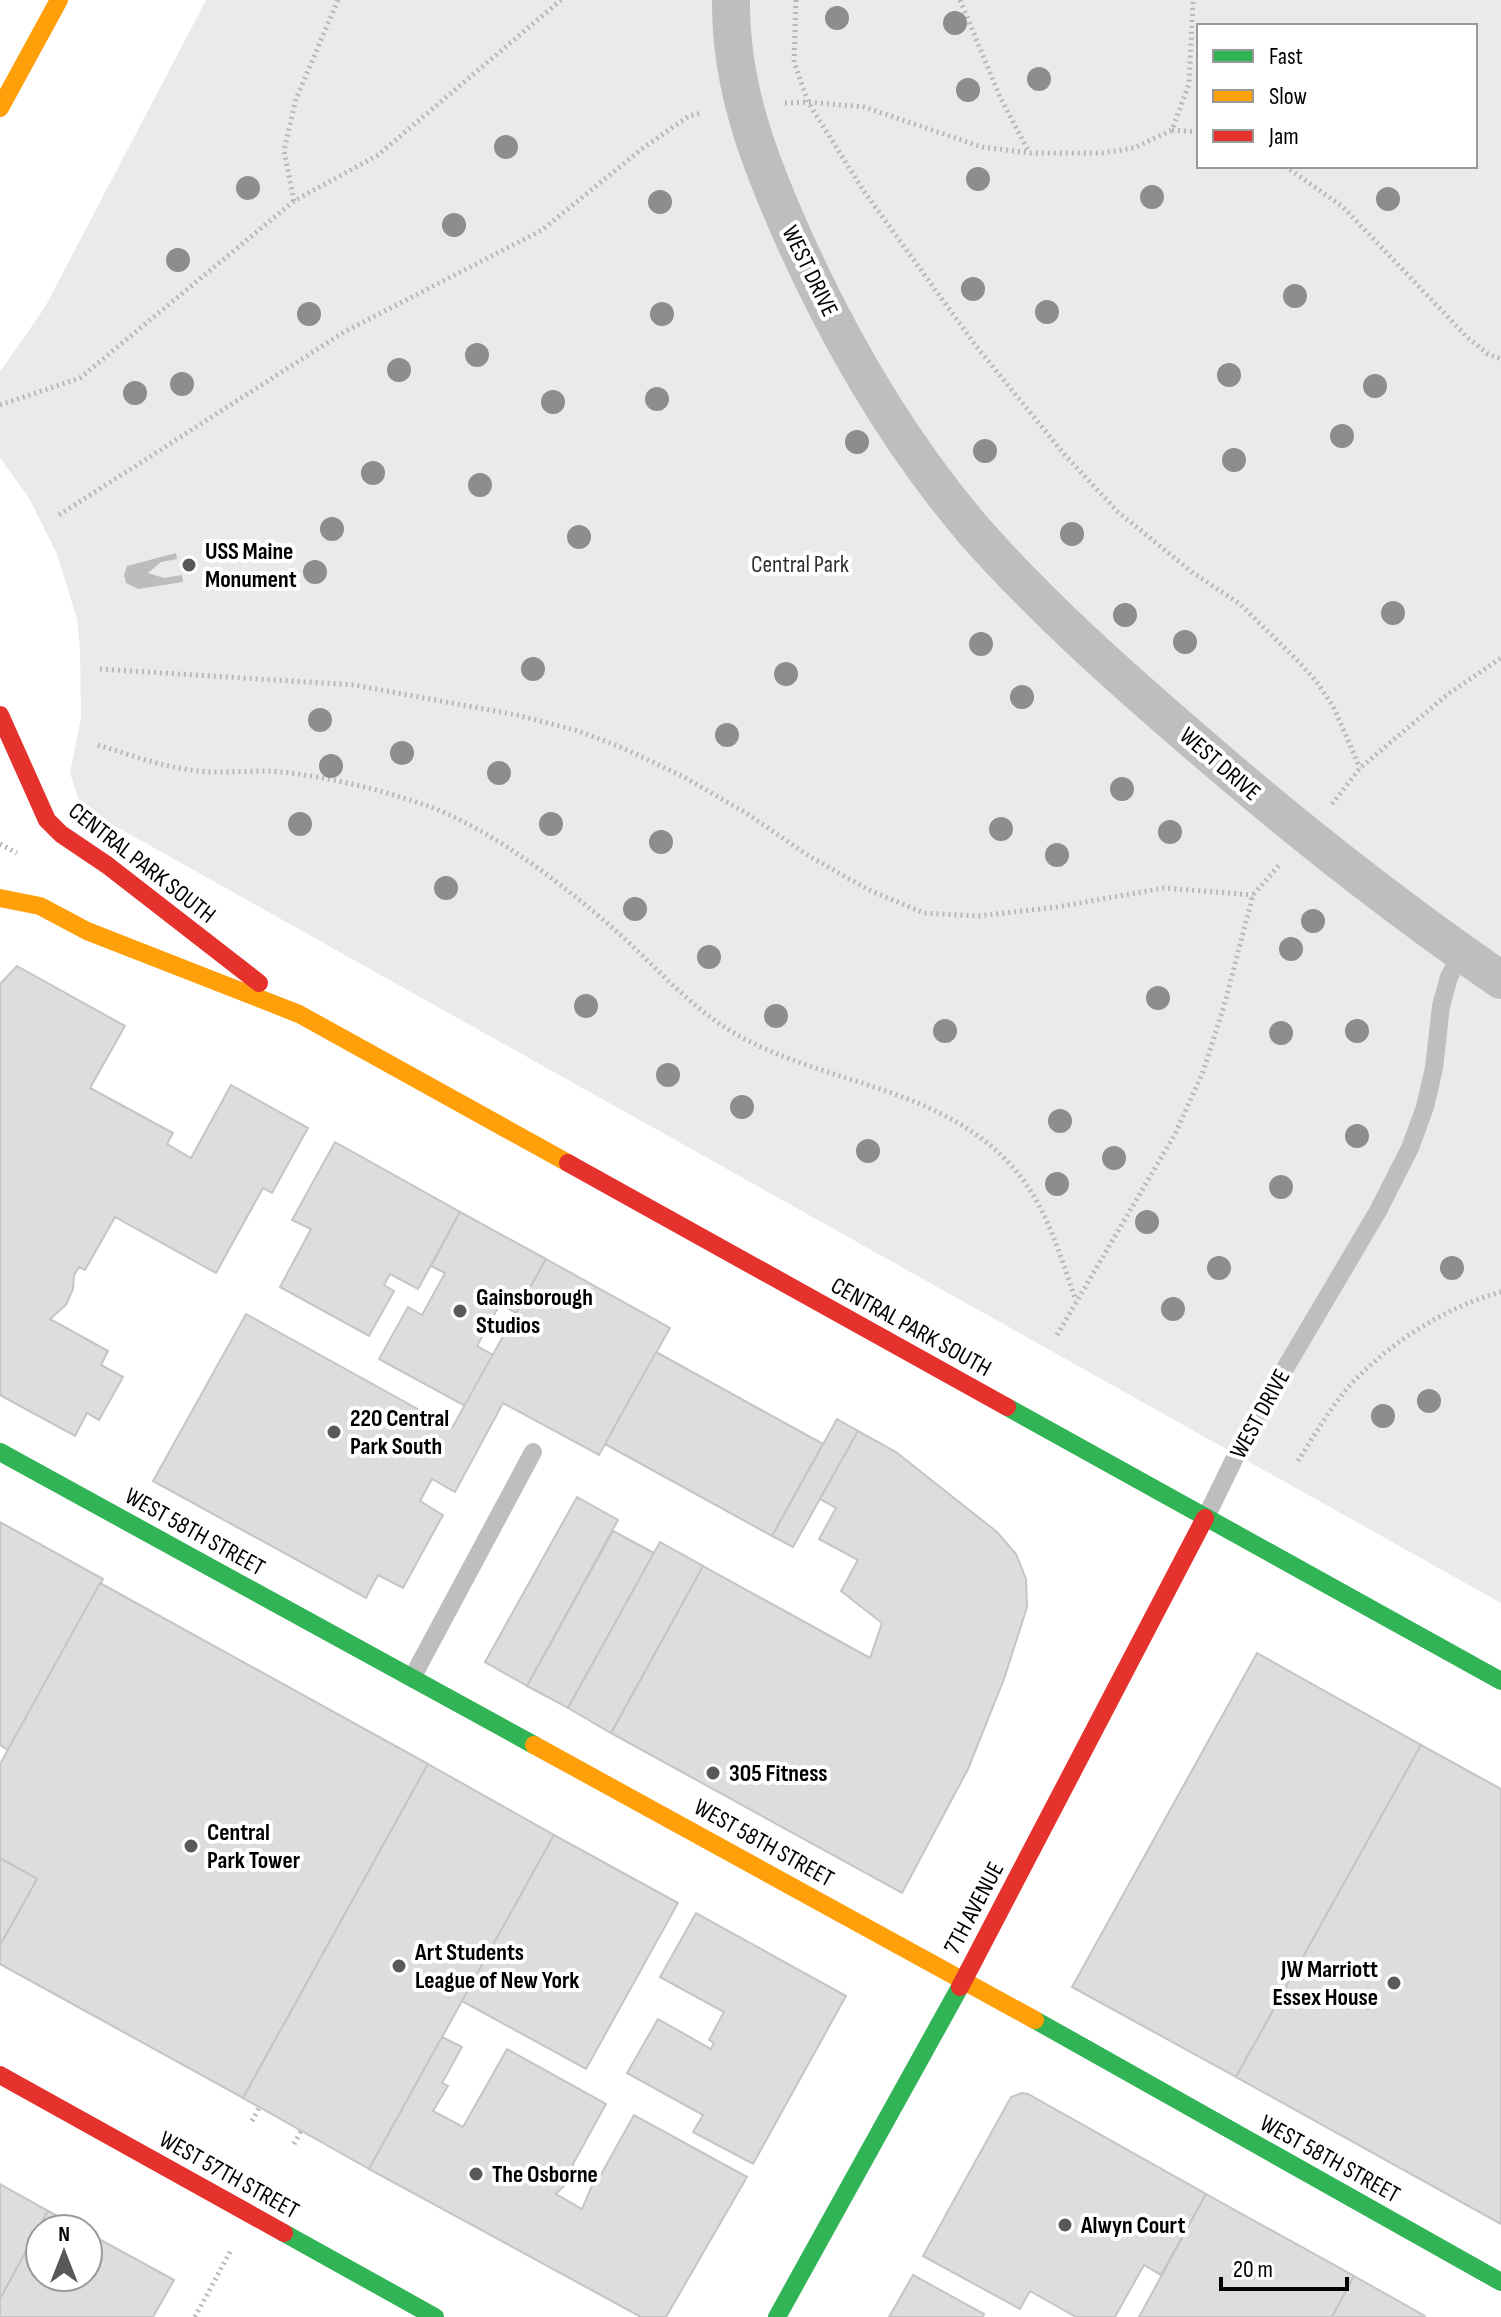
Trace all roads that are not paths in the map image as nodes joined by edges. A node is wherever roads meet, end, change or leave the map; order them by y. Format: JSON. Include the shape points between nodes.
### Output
{"nodes":[{"id":1,"x":59,"y":0,"type":"edge"},
{"id":2,"x":731,"y":0,"type":"edge"},
{"id":3,"x":0,"y":108,"type":"edge"},
{"id":4,"x":0,"y":715,"type":"edge"},
{"id":5,"x":0,"y":898,"type":"edge"},
{"id":6,"x":1462,"y":953,"type":"junction"},
{"id":7,"x":1501,"y":980,"type":"edge"},
{"id":8,"x":299,"y":1014,"type":"junction"},
{"id":9,"x":0,"y":1452,"type":"edge"},
{"id":10,"x":533,"y":1452,"type":"dead end"},
{"id":11,"x":1205,"y":1518,"type":"junction"},
{"id":12,"x":412,"y":1678,"type":"junction"},
{"id":13,"x":1501,"y":1681,"type":"edge"},
{"id":14,"x":964,"y":1980,"type":"junction"},
{"id":15,"x":0,"y":2075,"type":"edge"},
{"id":16,"x":1501,"y":2282,"type":"edge"},
{"id":17,"x":435,"y":2317,"type":"edge"},
{"id":18,"x":777,"y":2317,"type":"edge"}],
"edges":[{"from":1,"to":3,"type":"main road"},
{"from":2,"to":6,"type":"street","name":"WEST DRIVE","via":[[735,70],[756,150],[818,291],[883,407],[973,529],[1124,681],[1306,835]]},
{"from":4,"to":8,"type":"main road","name":"CENTRAL PARK SOUTH","via":[[36,800],[61,834]]},
{"from":5,"to":8,"type":"main road","name":"CENTRAL PARK SOUTH","via":[[40,906],[87,931]]},
{"from":6,"to":7,"type":"street"},
{"from":6,"to":11,"type":"lane","name":"WEST DRIVE","via":[[1441,1006],[1434,1068],[1410,1148],[1247,1433]]},
{"from":8,"to":11,"type":"main road","name":"CENTRAL PARK SOUTH"},
{"from":9,"to":12,"type":"main road","name":"WEST 58TH STREET"},
{"from":10,"to":12,"type":"lane"},
{"from":11,"to":13,"type":"main road","name":"CENTRAL PARK SOUTH"},
{"from":11,"to":14,"type":"main road","name":"7TH AVENUE"},
{"from":12,"to":14,"type":"main road","name":"WEST 58TH STREET"},
{"from":14,"to":16,"type":"main road","name":"WEST 58TH STREET"},
{"from":14,"to":18,"type":"main road","name":"7TH AVENUE"},
{"from":15,"to":17,"type":"main road","name":"WEST 57TH STREET"}]}
